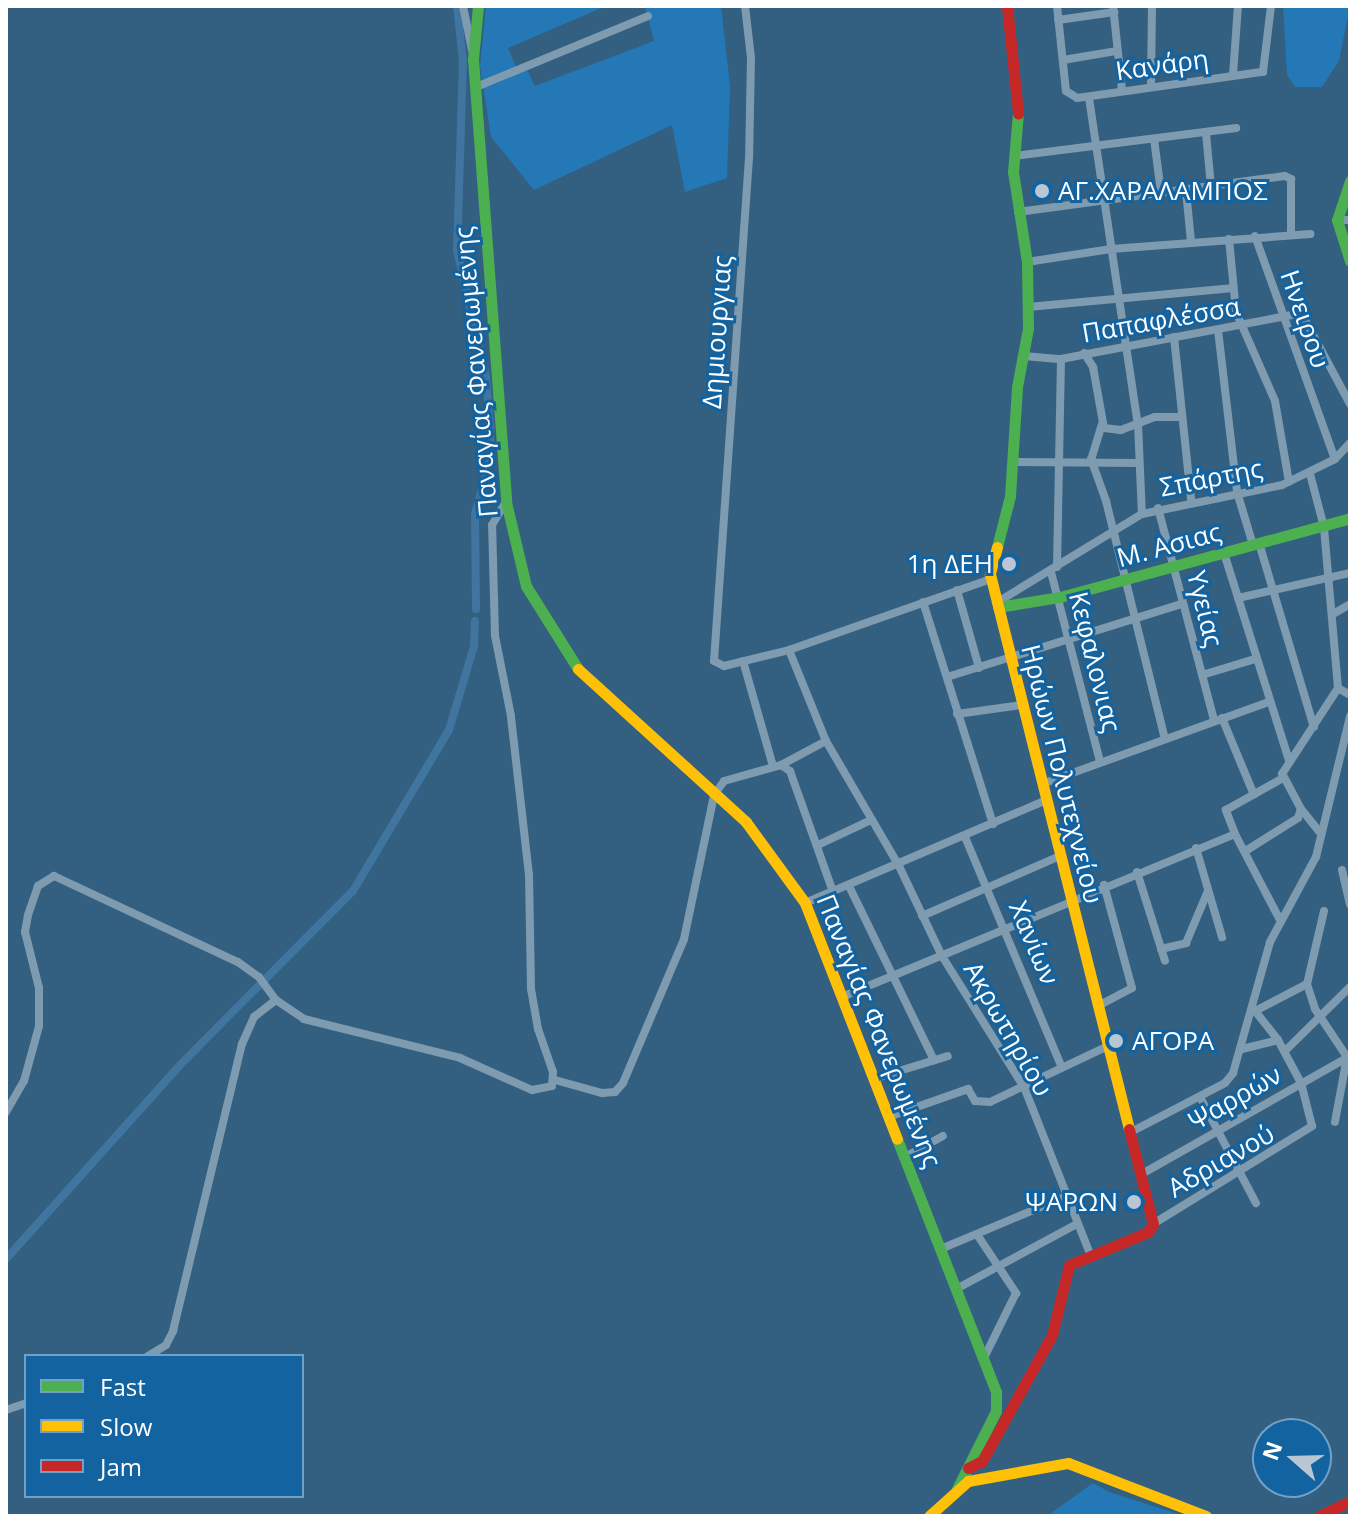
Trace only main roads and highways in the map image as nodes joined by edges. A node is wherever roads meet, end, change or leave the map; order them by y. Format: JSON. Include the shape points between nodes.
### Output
{"nodes":[{"id":1,"x":478,"y":6,"type":"edge"},
{"id":2,"x":1007,"y":6,"type":"edge"},
{"id":3,"x":1350,"y":181,"type":"edge"},
{"id":4,"x":1350,"y":261,"type":"edge"},
{"id":5,"x":1350,"y":518,"type":"edge"},
{"id":6,"x":997,"y":605,"type":"junction"},
{"id":7,"x":968,"y":1468,"type":"junction"},
{"id":8,"x":957,"y":1489,"type":"junction"},
{"id":9,"x":1347,"y":1501,"type":"edge"},
{"id":10,"x":929,"y":1516,"type":"edge"},
{"id":11,"x":1206,"y":1516,"type":"edge"},
{"id":12,"x":1319,"y":1516,"type":"edge"}],
"edges":[{"from":1,"to":7,"type":"main road","name":"Παναγίας Φανερωμένης","via":[[473,54],[506,502],[526,586],[581,674],[746,822],[805,903],[985,1356],[998,1405]]},
{"from":2,"to":6,"type":"main road","name":"Ηρώων Πολυτεχνείου","via":[[1028,307],[1013,462],[991,579]]},
{"from":3,"to":4,"type":"main road","via":[[1337,220]]},
{"from":5,"to":6,"type":"main road","name":"Μ. Ασιας","via":[[1060,597]]},
{"from":6,"to":7,"type":"main road","name":"Ηρώων Πολυτεχνείου","via":[[1153,1224],[1148,1232],[1069,1265],[1052,1335],[982,1461]]},
{"from":7,"to":8,"type":"main road","name":"Παναγίας Φανερωμένης"},
{"from":8,"to":10,"type":"main road"},
{"from":8,"to":11,"type":"main road","via":[[983,1476],[1068,1463]]},
{"from":9,"to":12,"type":"main road"}]}
